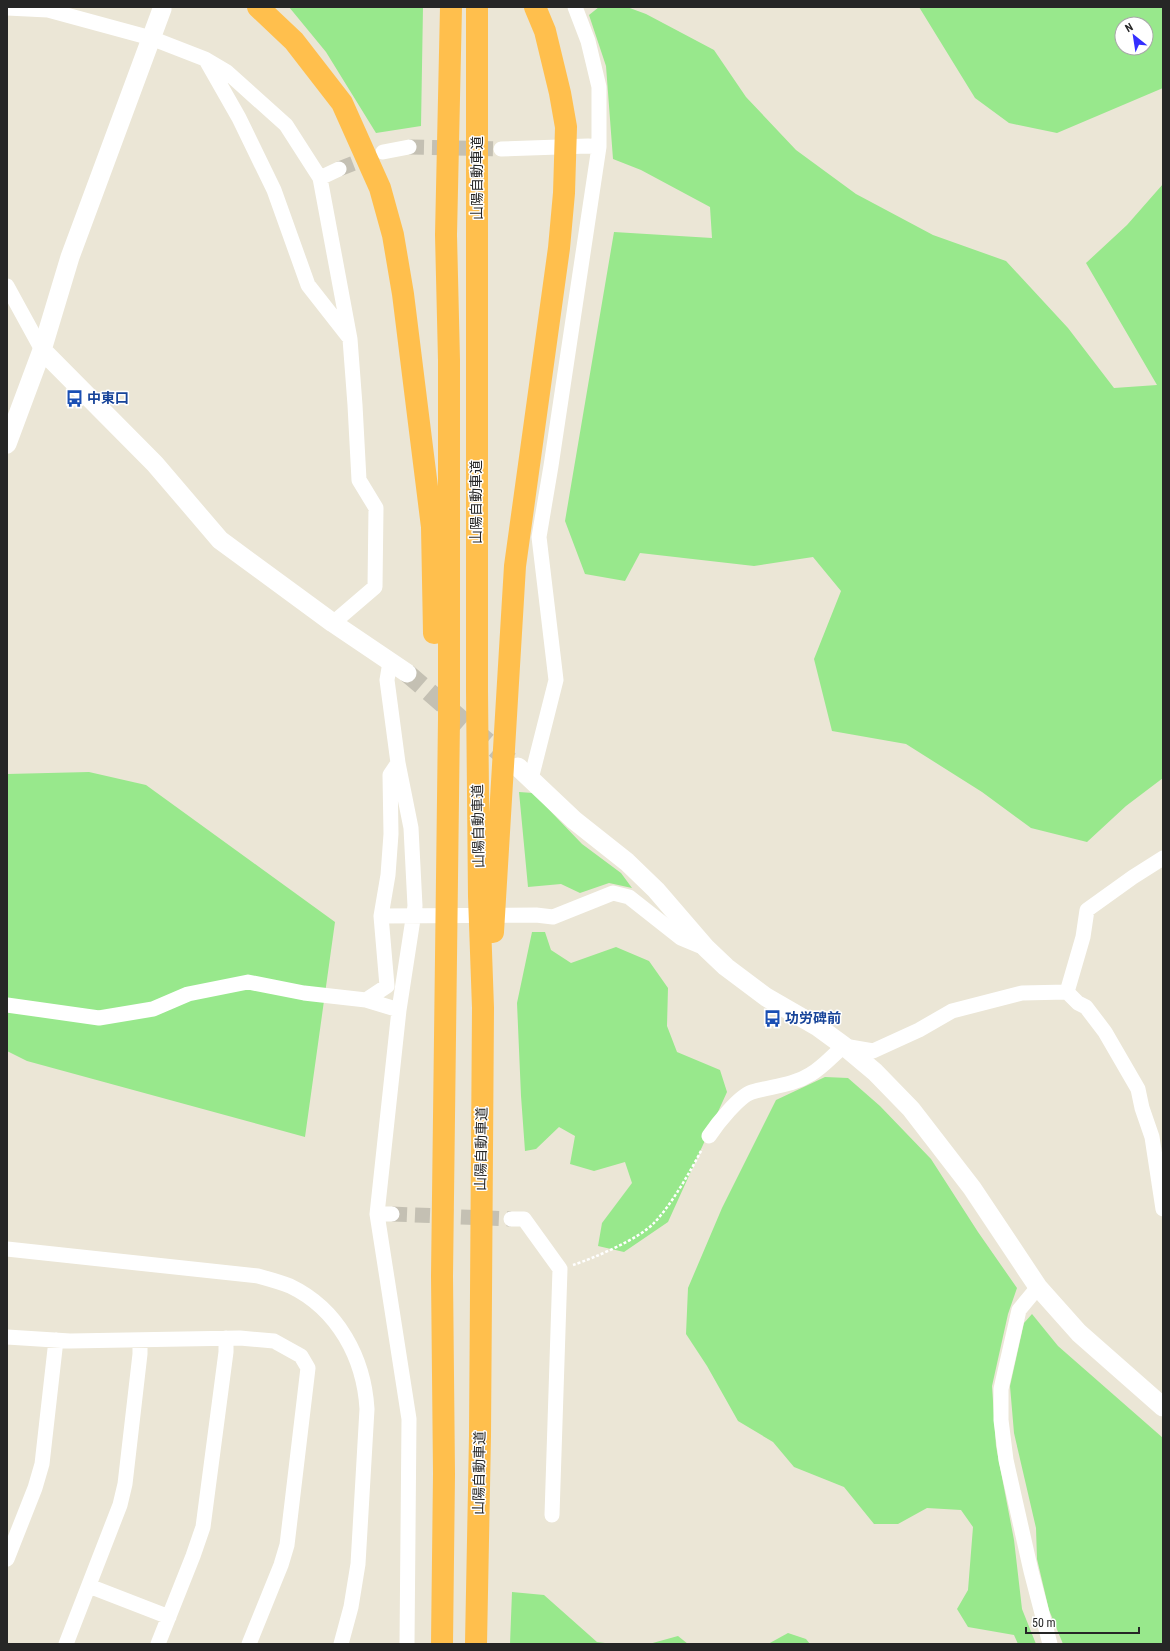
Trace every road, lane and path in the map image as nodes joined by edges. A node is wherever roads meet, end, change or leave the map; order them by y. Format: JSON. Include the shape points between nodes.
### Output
{"nodes":[{"id":1,"x":258,"y":7,"type":"edge"},
{"id":2,"x":451,"y":7,"type":"edge"},
{"id":3,"x":477,"y":7,"type":"edge"},
{"id":4,"x":535,"y":7,"type":"edge"},
{"id":5,"x":575,"y":7,"type":"edge"},
{"id":6,"x":7,"y":8,"type":"edge"},
{"id":7,"x":162,"y":9,"type":"dead end"},
{"id":8,"x":151,"y":38,"type":"junction"},
{"id":9,"x":205,"y":59,"type":"junction"},
{"id":10,"x":409,"y":147,"type":"tunnel mouth"},
{"id":11,"x":593,"y":147,"type":"junction"},
{"id":12,"x":501,"y":149,"type":"tunnel mouth"},
{"id":13,"x":383,"y":152,"type":"tunnel mouth"},
{"id":14,"x":339,"y":169,"type":"tunnel mouth"},
{"id":15,"x":320,"y":178,"type":"junction"},
{"id":16,"x":7,"y":286,"type":"edge"},
{"id":17,"x":350,"y":338,"type":"junction"},
{"id":18,"x":42,"y":350,"type":"junction"},
{"id":19,"x":7,"y":444,"type":"edge"},
{"id":20,"x":333,"y":623,"type":"junction"},
{"id":21,"x":390,"y":662,"type":"junction"},
{"id":22,"x":407,"y":673,"type":"tunnel mouth"},
{"id":23,"x":398,"y":763,"type":"junction"},
{"id":24,"x":525,"y":773,"type":"joint"},
{"id":25,"x":1163,"y":858,"type":"edge"},
{"id":26,"x":384,"y":916,"type":"junction"},
{"id":27,"x":706,"y":948,"type":"junction"},
{"id":28,"x":1067,"y":992,"type":"junction"},
{"id":29,"x":366,"y":1000,"type":"junction"},
{"id":30,"x":7,"y":1005,"type":"edge"},
{"id":31,"x":483,"y":1008,"type":"junction"},
{"id":32,"x":399,"y":1010,"type":"junction"},
{"id":33,"x":844,"y":1046,"type":"junction"},
{"id":34,"x":1158,"y":1135,"type":"edge"},
{"id":35,"x":709,"y":1136,"type":"joint"},
{"id":36,"x":1163,"y":1209,"type":"edge"},
{"id":37,"x":376,"y":1214,"type":"junction"},
{"id":38,"x":392,"y":1214,"type":"tunnel mouth"},
{"id":39,"x":511,"y":1219,"type":"tunnel mouth"},
{"id":40,"x":7,"y":1249,"type":"edge"},
{"id":41,"x":560,"y":1269,"type":"junction"},
{"id":42,"x":442,"y":1276,"type":"junction"},
{"id":43,"x":1038,"y":1287,"type":"junction"},
{"id":44,"x":7,"y":1337,"type":"edge"},
{"id":45,"x":226,"y":1338,"type":"junction"},
{"id":46,"x":56,"y":1340,"type":"junction"},
{"id":47,"x":140,"y":1340,"type":"junction"},
{"id":48,"x":1163,"y":1407,"type":"edge"},
{"id":49,"x":552,"y":1515,"type":"dead end"},
{"id":50,"x":8,"y":1556,"type":"edge"},
{"id":51,"x":89,"y":1586,"type":"junction"},
{"id":52,"x":169,"y":1617,"type":"junction"},
{"id":53,"x":66,"y":1644,"type":"edge"},
{"id":54,"x":158,"y":1644,"type":"edge"},
{"id":55,"x":249,"y":1644,"type":"edge"},
{"id":56,"x":341,"y":1644,"type":"edge"},
{"id":57,"x":406,"y":1644,"type":"edge"},
{"id":58,"x":442,"y":1644,"type":"edge"},
{"id":59,"x":476,"y":1644,"type":"edge"},
{"id":60,"x":1050,"y":1644,"type":"edge"}],
"edges":[{"from":1,"to":42,"type":"highway","via":[[294,41],[342,103],[380,188],[393,235],[403,294],[432,527],[438,788]]},
{"from":2,"to":42,"type":"highway","name":"山陽自動車道","via":[[446,235],[449,360],[449,719]]},
{"from":3,"to":31,"type":"highway","name":"山陽自動車道","via":[[477,691]]},
{"from":4,"to":31,"type":"highway","via":[[545,31],[566,127],[564,193],[558,256],[515,566],[492,938]]},
{"from":5,"to":11,"type":"street","via":[[588,40],[599,87]]},
{"from":6,"to":8,"type":"street","via":[[48,10]]},
{"from":7,"to":8,"type":"street"},
{"from":8,"to":9,"type":"street"},
{"from":8,"to":18,"type":"street","via":[[70,257]]},
{"from":9,"to":15,"type":"street","via":[[227,72],[286,125]]},
{"from":9,"to":17,"type":"street","via":[[239,118],[274,190],[308,285]]},
{"from":10,"to":13,"type":"street"},
{"from":11,"to":12,"type":"street"},
{"from":11,"to":24,"type":"street","via":[[553,458],[539,537],[556,680]]},
{"from":14,"to":15,"type":"street"},
{"from":15,"to":17,"type":"street"},
{"from":16,"to":18,"type":"street"},
{"from":17,"to":20,"type":"street","via":[[359,480],[376,508],[375,587]]},
{"from":18,"to":19,"type":"street"},
{"from":18,"to":20,"type":"street","via":[[155,464],[220,540]]},
{"from":20,"to":21,"type":"street"},
{"from":21,"to":22,"type":"street"},
{"from":21,"to":23,"type":"street","via":[[387,680]]},
{"from":23,"to":26,"type":"street","via":[[390,775],[392,834]]},
{"from":23,"to":32,"type":"street","via":[[411,828],[415,906]]},
{"from":24,"to":27,"type":"street","via":[[574,820],[627,862],[656,890]]},
{"from":25,"to":28,"type":"street","via":[[1087,910],[1083,936]]},
{"from":26,"to":27,"type":"street","via":[[553,917],[613,893],[629,897],[680,938]]},
{"from":26,"to":29,"type":"street","via":[[387,986]]},
{"from":27,"to":33,"type":"street","via":[[766,997],[818,1027]]},
{"from":28,"to":33,"type":"street","via":[[1022,993],[952,1011],[873,1052]]},
{"from":28,"to":34,"type":"street","via":[[1086,1007],[1105,1032],[1138,1089],[1142,1108]]},
{"from":29,"to":30,"type":"street","via":[[304,993],[248,982],[188,994],[153,1009],[99,1018]]},
{"from":29,"to":32,"type":"street"},
{"from":31,"to":59,"type":"highway","name":"山陽自動車道"},
{"from":32,"to":37,"type":"street"},
{"from":33,"to":35,"type":"street","via":[[811,1074],[782,1086],[750,1092],[722,1118]]},
{"from":33,"to":43,"type":"street","via":[[911,1108],[972,1188]]},
{"from":34,"to":36,"type":"street"},
{"from":35,"to":41,"type":"path","via":[[690,1172],[654,1224],[608,1251]]},
{"from":37,"to":38,"type":"street"},
{"from":37,"to":57,"type":"street","via":[[409,1419]]},
{"from":39,"to":41,"type":"street","via":[[524,1219]]},
{"from":40,"to":56,"type":"street","via":[[258,1276],[280,1282],[300,1292],[323,1309],[338,1326],[357,1360],[366,1392],[367,1410],[358,1564],[351,1607]]},
{"from":41,"to":49,"type":"street"},
{"from":42,"to":58,"type":"highway","name":"山陽自動車道"},
{"from":43,"to":48,"type":"street","via":[[1079,1333]]},
{"from":43,"to":60,"type":"street","via":[[1019,1310],[1001,1389],[1001,1420],[1007,1467]]},
{"from":44,"to":46,"type":"street"},
{"from":45,"to":47,"type":"street"},
{"from":45,"to":52,"type":"street","via":[[203,1527]]},
{"from":45,"to":55,"type":"street","via":[[274,1341],[300,1356],[308,1368],[287,1545]]},
{"from":46,"to":47,"type":"street"},
{"from":46,"to":50,"type":"street","via":[[42,1464]]},
{"from":47,"to":51,"type":"street","via":[[125,1484],[120,1505]]},
{"from":51,"to":52,"type":"street"},
{"from":51,"to":53,"type":"street"},
{"from":52,"to":54,"type":"street"}]}
